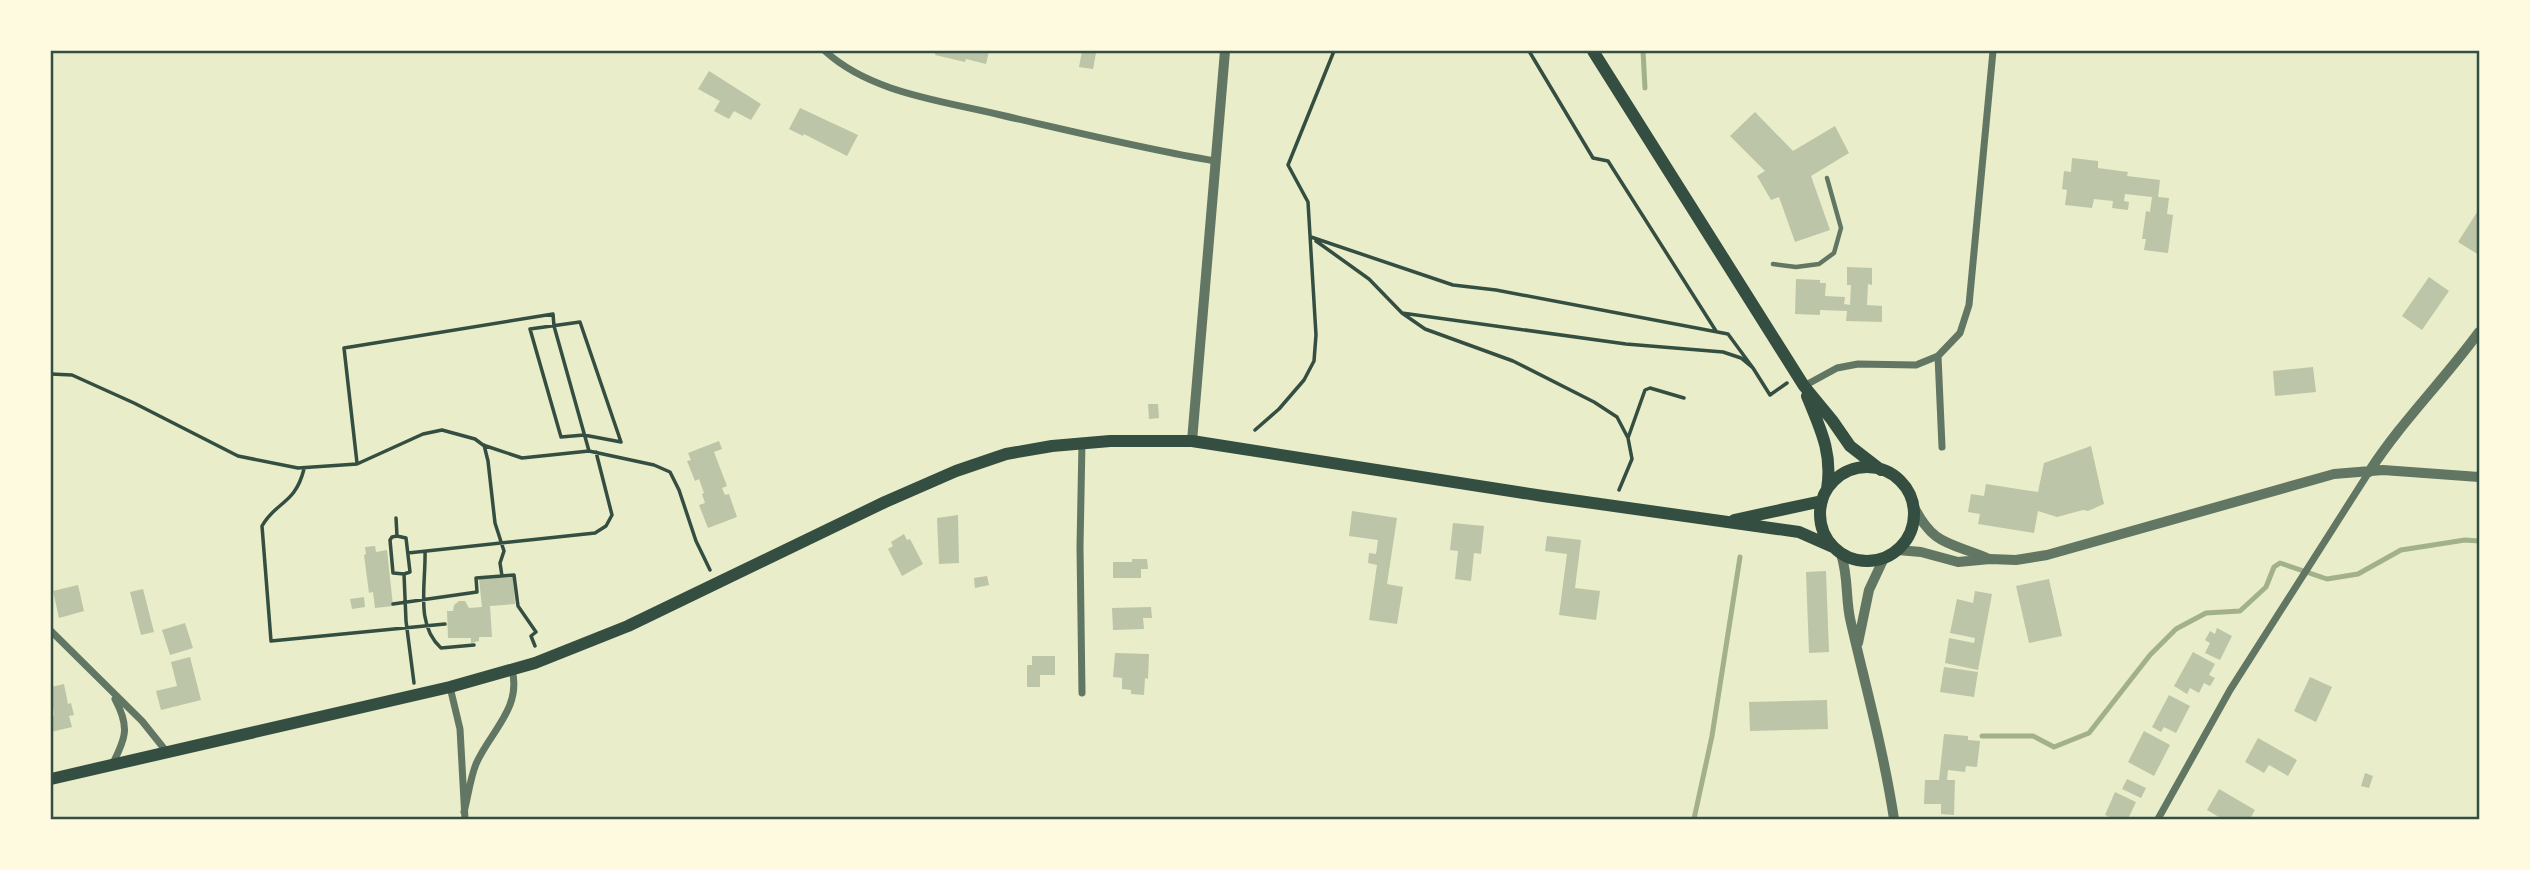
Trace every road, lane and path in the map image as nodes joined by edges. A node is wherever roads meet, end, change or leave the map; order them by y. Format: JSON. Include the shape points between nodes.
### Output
{"nodes":[{"id":1,"x":825,"y":51,"type":"edge"},
{"id":2,"x":1224,"y":51,"type":"edge"},
{"id":3,"x":1334,"y":51,"type":"edge"},
{"id":4,"x":1529,"y":51,"type":"edge"},
{"id":5,"x":1593,"y":51,"type":"edge"},
{"id":6,"x":1993,"y":51,"type":"edge"},
{"id":7,"x":1215,"y":161,"type":"junction"},
{"id":8,"x":1826,"y":178,"type":"dead end"},
{"id":9,"x":1311,"y":237,"type":"junction"},
{"id":10,"x":1773,"y":264,"type":"dead end"},
{"id":11,"x":1402,"y":313,"type":"junction"},
{"id":12,"x":554,"y":326,"type":"junction"},
{"id":13,"x":1716,"y":331,"type":"junction"},
{"id":14,"x":2479,"y":332,"type":"edge"},
{"id":15,"x":1938,"y":356,"type":"junction"},
{"id":16,"x":1753,"y":368,"type":"junction"},
{"id":17,"x":51,"y":374,"type":"edge"},
{"id":18,"x":1801,"y":381,"type":"junction"},
{"id":19,"x":1684,"y":398,"type":"dead end"},
{"id":20,"x":1255,"y":430,"type":"dead end"},
{"id":21,"x":584,"y":435,"type":"junction"},
{"id":22,"x":1628,"y":438,"type":"junction"},
{"id":23,"x":1192,"y":441,"type":"junction"},
{"id":24,"x":1082,"y":442,"type":"junction"},
{"id":25,"x":484,"y":445,"type":"junction"},
{"id":26,"x":1942,"y":447,"type":"dead end"},
{"id":27,"x":589,"y":451,"type":"junction"},
{"id":28,"x":596,"y":452,"type":"junction"},
{"id":29,"x":357,"y":464,"type":"junction"},
{"id":30,"x":304,"y":469,"type":"junction"},
{"id":31,"x":1881,"y":470,"type":"junction"},
{"id":32,"x":2369,"y":472,"type":"junction"},
{"id":33,"x":2479,"y":477,"type":"edge"},
{"id":34,"x":1619,"y":490,"type":"dead end"},
{"id":35,"x":1824,"y":496,"type":"junction"},
{"id":36,"x":1913,"y":505,"type":"junction"},
{"id":37,"x":396,"y":518,"type":"dead end"},
{"id":38,"x":1727,"y":521,"type":"junction"},
{"id":39,"x":397,"y":536,"type":"junction"},
{"id":40,"x":502,"y":544,"type":"junction"},
{"id":41,"x":1837,"y":550,"type":"junction"},
{"id":42,"x":1898,"y":550,"type":"junction"},
{"id":43,"x":425,"y":552,"type":"junction"},
{"id":44,"x":408,"y":554,"type":"junction"},
{"id":45,"x":1884,"y":558,"type":"junction"},
{"id":46,"x":1990,"y":559,"type":"junction"},
{"id":47,"x":404,"y":574,"type":"junction"},
{"id":48,"x":502,"y":576,"type":"junction"},
{"id":49,"x":716,"y":583,"type":"junction"},
{"id":50,"x":424,"y":600,"type":"junction"},
{"id":51,"x":405,"y":603,"type":"junction"},
{"id":52,"x":393,"y":604,"type":"dead end"},
{"id":53,"x":445,"y":624,"type":"dead end"},
{"id":54,"x":425,"y":625,"type":"junction"},
{"id":55,"x":407,"y":627,"type":"junction"},
{"id":56,"x":51,"y":631,"type":"edge"},
{"id":57,"x":474,"y":645,"type":"dead end"},
{"id":58,"x":1858,"y":646,"type":"junction"},
{"id":59,"x":536,"y":648,"type":"dead end"},
{"id":60,"x":512,"y":670,"type":"junction"},
{"id":61,"x":450,"y":687,"type":"junction"},
{"id":62,"x":112,"y":692,"type":"junction"},
{"id":63,"x":1082,"y":693,"type":"dead end"},
{"id":64,"x":416,"y":695,"type":"junction"},
{"id":65,"x":166,"y":751,"type":"junction"},
{"id":66,"x":112,"y":765,"type":"junction"},
{"id":67,"x":51,"y":779,"type":"edge"},
{"id":68,"x":465,"y":816,"type":"edge"},
{"id":69,"x":1894,"y":819,"type":"edge"},
{"id":70,"x":2158,"y":819,"type":"edge"}],
"edges":[{"from":1,"to":7,"type":"street","via":[[856,72],[900,90],[1142,149]]},
{"from":2,"to":7,"type":"street"},
{"from":3,"to":9,"type":"path","via":[[1288,165],[1308,201]]},
{"from":4,"to":13,"type":"path","via":[[1593,158],[1608,162]]},
{"from":5,"to":18,"type":"main road"},
{"from":6,"to":15,"type":"street","via":[[1969,305],[1960,333]]},
{"from":7,"to":23,"type":"street"},
{"from":8,"to":10,"type":"lane","via":[[1841,228],[1834,253],[1819,264]]},
{"from":9,"to":11,"type":"path","via":[[1369,279]]},
{"from":9,"to":13,"type":"path","via":[[1453,285]]},
{"from":9,"to":20,"type":"path","via":[[1314,361],[1304,380]]},
{"from":11,"to":16,"type":"path","via":[[1626,344],[1723,352]]},
{"from":11,"to":22,"type":"path","via":[[1425,330],[1513,361],[1594,402],[1617,417]]},
{"from":12,"to":21,"type":"path"},
{"from":12,"to":21,"type":"path","via":[[530,329],[561,437]]},
{"from":12,"to":21,"type":"path","via":[[580,322],[621,442]]},
{"from":12,"to":29,"type":"path","via":[[553,313],[344,348]]},
{"from":13,"to":16,"type":"path","via":[[1728,334]]},
{"from":14,"to":32,"type":"street"},
{"from":15,"to":18,"type":"street","via":[[1916,365],[1858,364]]},
{"from":15,"to":26,"type":"street"},
{"from":16,"to":18,"type":"path","via":[[1770,395]]},
{"from":17,"to":30,"type":"path","via":[[72,375],[134,402],[238,456]]},
{"from":18,"to":31,"type":"main road","via":[[1850,446]]},
{"from":18,"to":35,"type":"main road","via":[[1826,444],[1830,468]]},
{"from":19,"to":22,"type":"path","via":[[1650,387],[1645,390]]},
{"from":21,"to":27,"type":"path"},
{"from":22,"to":34,"type":"path","via":[[1632,459]]},
{"from":23,"to":24,"type":"main road"},
{"from":23,"to":38,"type":"main road"},
{"from":24,"to":49,"type":"main road","via":[[1006,454],[956,471]]},
{"from":24,"to":63,"type":"street"},
{"from":25,"to":27,"type":"path","via":[[522,458]]},
{"from":25,"to":29,"type":"path","via":[[442,430]]},
{"from":25,"to":40,"type":"path"},
{"from":27,"to":28,"type":"path"},
{"from":28,"to":40,"type":"path","via":[[612,514],[606,526],[595,533]]},
{"from":28,"to":49,"type":"path","via":[[670,472]]},
{"from":29,"to":30,"type":"path"},
{"from":30,"to":55,"type":"path","via":[[289,500],[262,526],[271,641]]},
{"from":31,"to":35,"type":"main road","via":[[1845,473]]},
{"from":31,"to":36,"type":"main road","via":[[1905,487]]},
{"from":32,"to":33,"type":"street"},
{"from":32,"to":46,"type":"street","via":[[2334,474],[2047,555]]},
{"from":32,"to":70,"type":"street","via":[[2230,690]]},
{"from":35,"to":38,"type":"main road","via":[[1786,511]]},
{"from":35,"to":41,"type":"main road","via":[[1821,526]]},
{"from":36,"to":42,"type":"main road","via":[[1912,530]]},
{"from":36,"to":46,"type":"street","via":[[1930,533]]},
{"from":37,"to":39,"type":"path"},
{"from":38,"to":41,"type":"main road","via":[[1799,532]]},
{"from":39,"to":44,"type":"path","via":[[406,538]]},
{"from":39,"to":47,"type":"path","via":[[390,540],[393,573]]},
{"from":40,"to":43,"type":"path"},
{"from":40,"to":48,"type":"path"},
{"from":41,"to":45,"type":"main road","via":[[1862,561]]},
{"from":41,"to":58,"type":"street","via":[[1847,572],[1850,621]]},
{"from":42,"to":45,"type":"main road"},
{"from":42,"to":46,"type":"street","via":[[1958,562]]},
{"from":43,"to":44,"type":"path"},
{"from":43,"to":50,"type":"path"},
{"from":44,"to":47,"type":"path","via":[[410,572]]},
{"from":45,"to":58,"type":"street","via":[[1868,590]]},
{"from":47,"to":51,"type":"path"},
{"from":48,"to":50,"type":"path","via":[[476,578],[477,592]]},
{"from":48,"to":59,"type":"path","via":[[514,575],[518,606],[536,632],[531,636]]},
{"from":49,"to":60,"type":"main road","via":[[628,626]]},
{"from":50,"to":51,"type":"path"},
{"from":50,"to":54,"type":"path"},
{"from":51,"to":52,"type":"path"},
{"from":51,"to":55,"type":"path"},
{"from":53,"to":54,"type":"path"},
{"from":54,"to":55,"type":"path"},
{"from":54,"to":57,"type":"path","via":[[441,648]]},
{"from":55,"to":64,"type":"path"},
{"from":56,"to":62,"type":"street"},
{"from":58,"to":69,"type":"street"},
{"from":60,"to":61,"type":"main road"},
{"from":60,"to":68,"type":"street","via":[[515,693],[475,767]]},
{"from":61,"to":64,"type":"main road"},
{"from":61,"to":68,"type":"street","via":[[460,729]]},
{"from":62,"to":65,"type":"street"},
{"from":62,"to":66,"type":"street","via":[[126,723],[124,741]]},
{"from":64,"to":65,"type":"main road"},
{"from":65,"to":66,"type":"main road"},
{"from":66,"to":67,"type":"main road"}]}
